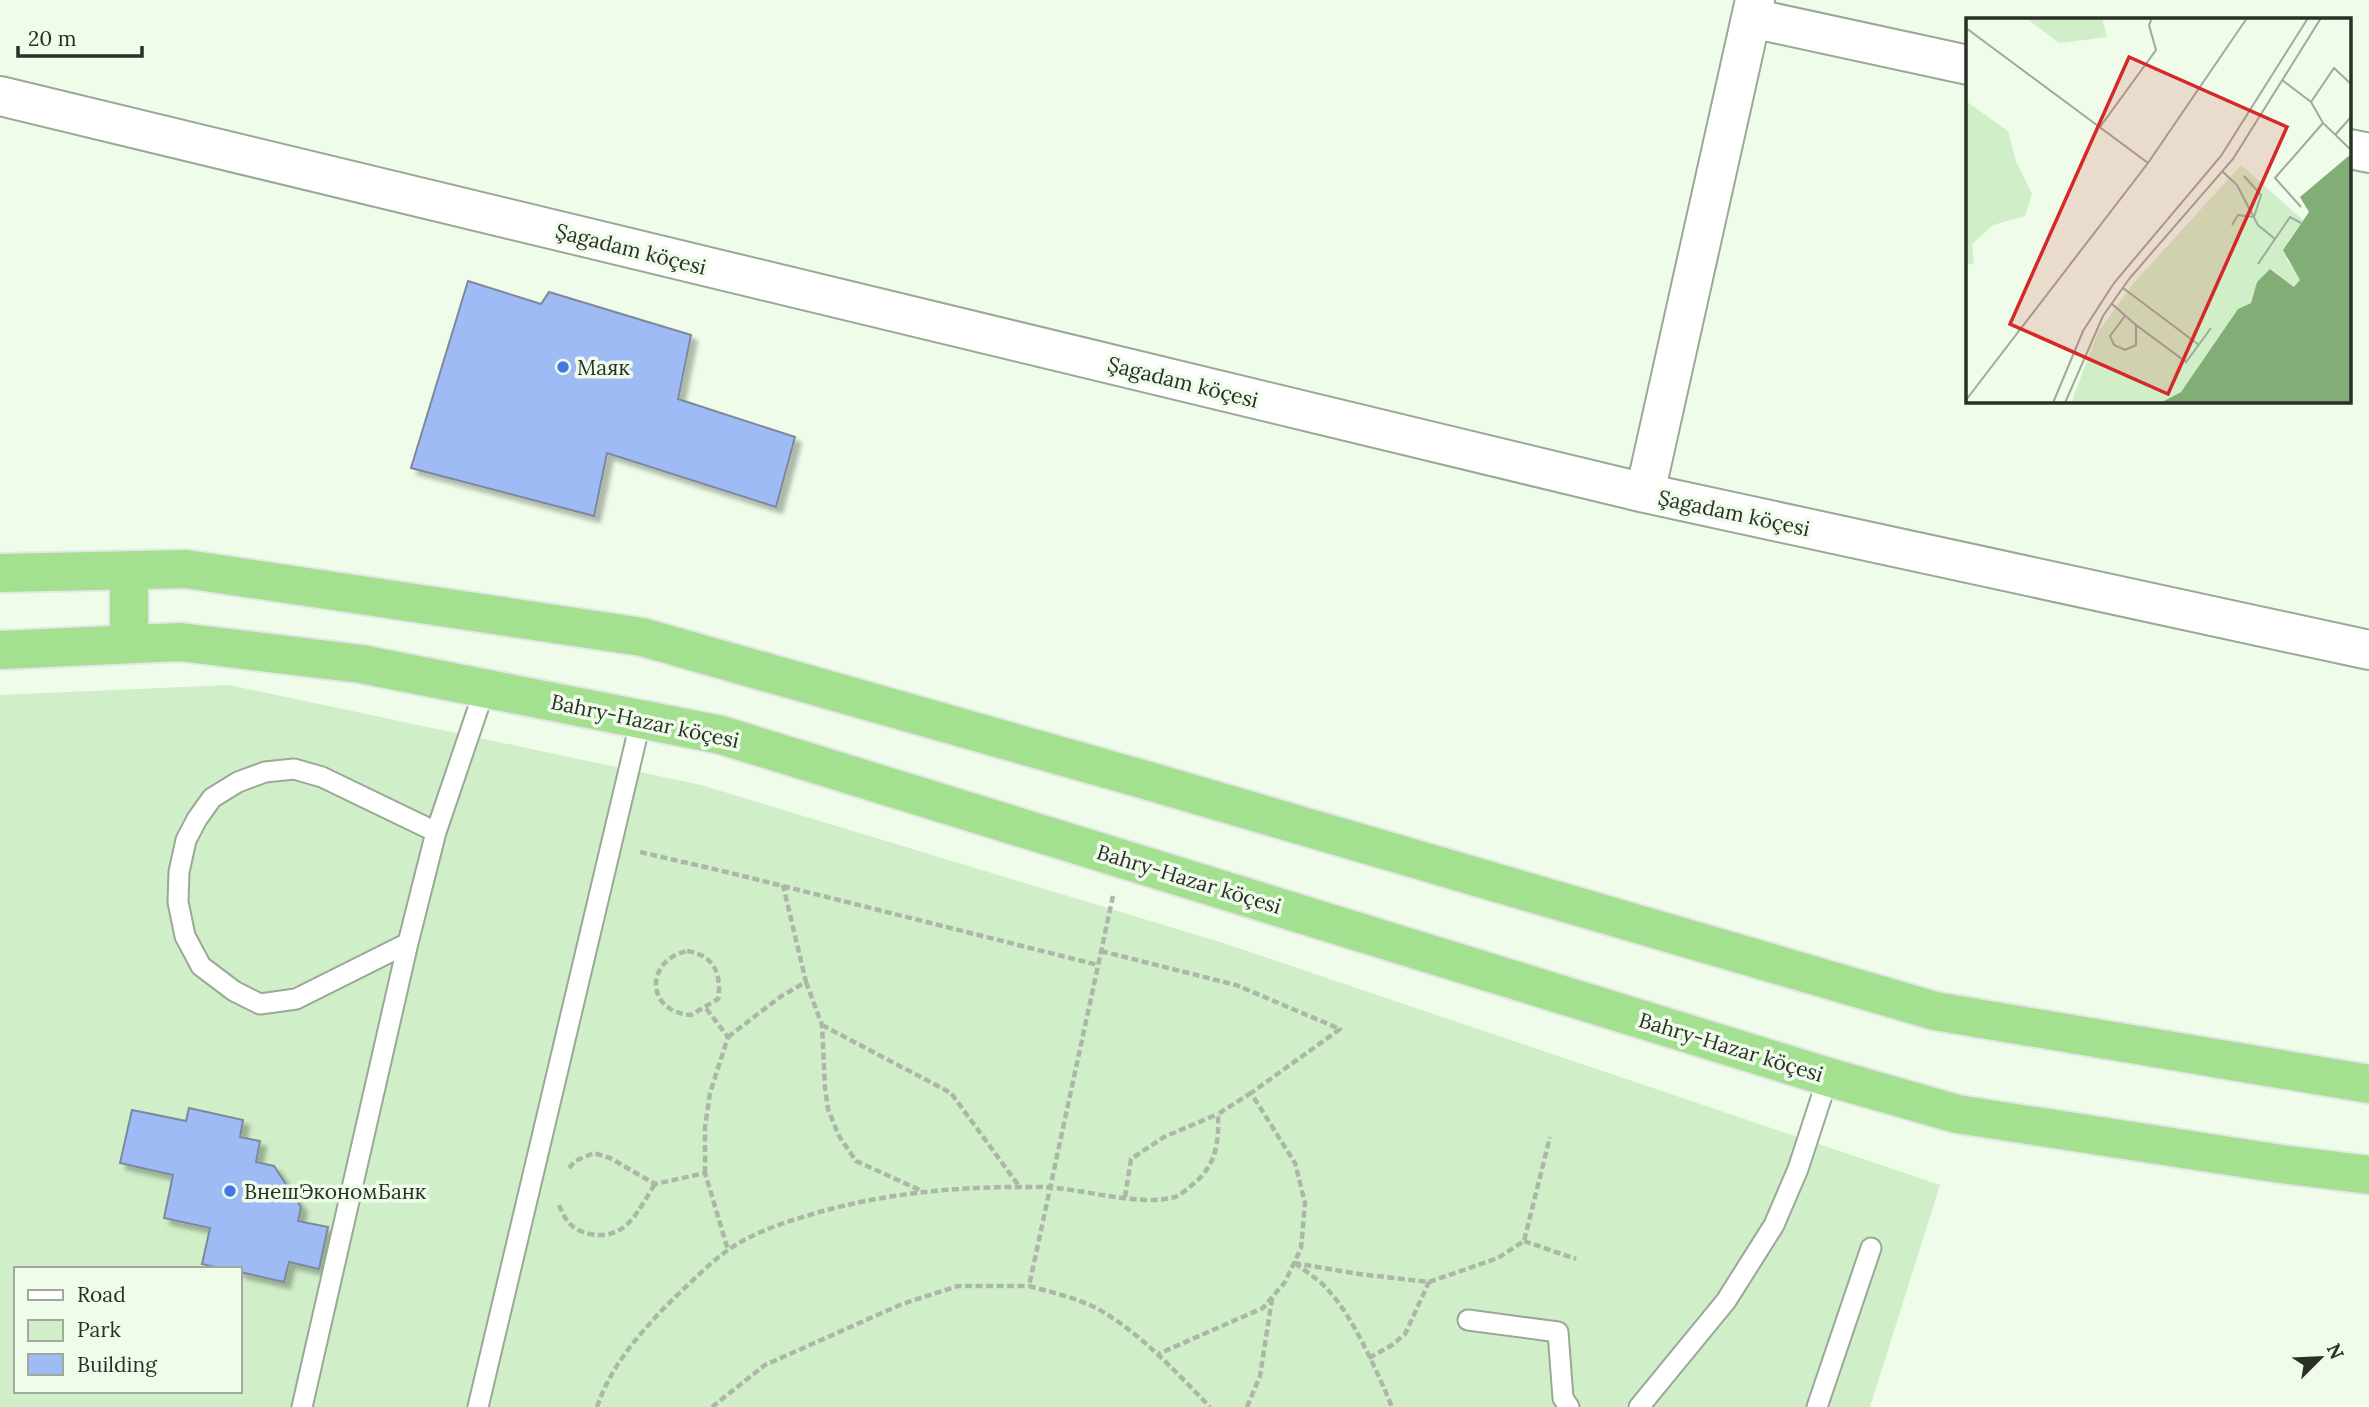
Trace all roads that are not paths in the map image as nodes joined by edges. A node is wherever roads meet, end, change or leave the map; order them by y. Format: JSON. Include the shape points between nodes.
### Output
{"nodes":[{"id":1,"x":1753,"y":9,"type":"edge"},
{"id":2,"x":1966,"y":64,"type":"edge"},
{"id":3,"x":0,"y":96,"type":"edge"},
{"id":4,"x":1645,"y":494,"type":"junction"},
{"id":5,"x":129,"y":571,"type":"junction"},
{"id":6,"x":0,"y":573,"type":"edge"},
{"id":7,"x":129,"y":644,"type":"junction"},
{"id":8,"x":0,"y":650,"type":"edge"},
{"id":9,"x":2369,"y":650,"type":"edge"},
{"id":10,"x":485,"y":688,"type":"junction"},
{"id":11,"x":641,"y":719,"type":"junction"},
{"id":12,"x":436,"y":832,"type":"junction"},
{"id":13,"x":408,"y":943,"type":"junction"},
{"id":14,"x":1828,"y":1077,"type":"junction"},
{"id":15,"x":2369,"y":1084,"type":"edge"},
{"id":16,"x":2369,"y":1175,"type":"edge"},
{"id":17,"x":1871,"y":1248,"type":"dead end"},
{"id":18,"x":1468,"y":1320,"type":"dead end"},
{"id":19,"x":302,"y":1407,"type":"edge"},
{"id":20,"x":478,"y":1407,"type":"edge"},
{"id":21,"x":1569,"y":1407,"type":"edge"},
{"id":22,"x":1639,"y":1407,"type":"edge"},
{"id":23,"x":1817,"y":1407,"type":"edge"}],
"edges":[{"from":1,"to":2,"type":"street"},
{"from":1,"to":4,"type":"street"},
{"from":3,"to":4,"type":"street","name":"Şagadam köçesi"},
{"from":4,"to":9,"type":"street","name":"Şagadam köçesi"},
{"from":5,"to":6,"type":"highway"},
{"from":5,"to":7,"type":"highway"},
{"from":5,"to":15,"type":"highway","via":[[186,569],[642,637],[1935,1011]]},
{"from":7,"to":8,"type":"highway","name":"Bahry-Hazar köçesi"},
{"from":7,"to":10,"type":"highway","name":"Bahry-Hazar köçesi","via":[[180,642],[361,664]]},
{"from":10,"to":11,"type":"highway","name":"Bahry-Hazar köçesi"},
{"from":10,"to":12,"type":"lane"},
{"from":11,"to":14,"type":"highway","name":"Bahry-Hazar köçesi","via":[[721,735]]},
{"from":11,"to":20,"type":"lane"},
{"from":12,"to":13,"type":"lane"},
{"from":12,"to":13,"type":"lane","via":[[322,777],[294,769],[265,772],[212,799],[186,840],[178,902],[185,936],[201,966],[260,1004],[296,999]]},
{"from":13,"to":19,"type":"lane"},
{"from":14,"to":16,"type":"highway","name":"Bahry-Hazar köçesi","via":[[1957,1114]]},
{"from":14,"to":22,"type":"lane","via":[[1774,1225],[1726,1301]]},
{"from":17,"to":23,"type":"lane"},
{"from":18,"to":21,"type":"lane","via":[[1558,1332],[1563,1398]]}]}
